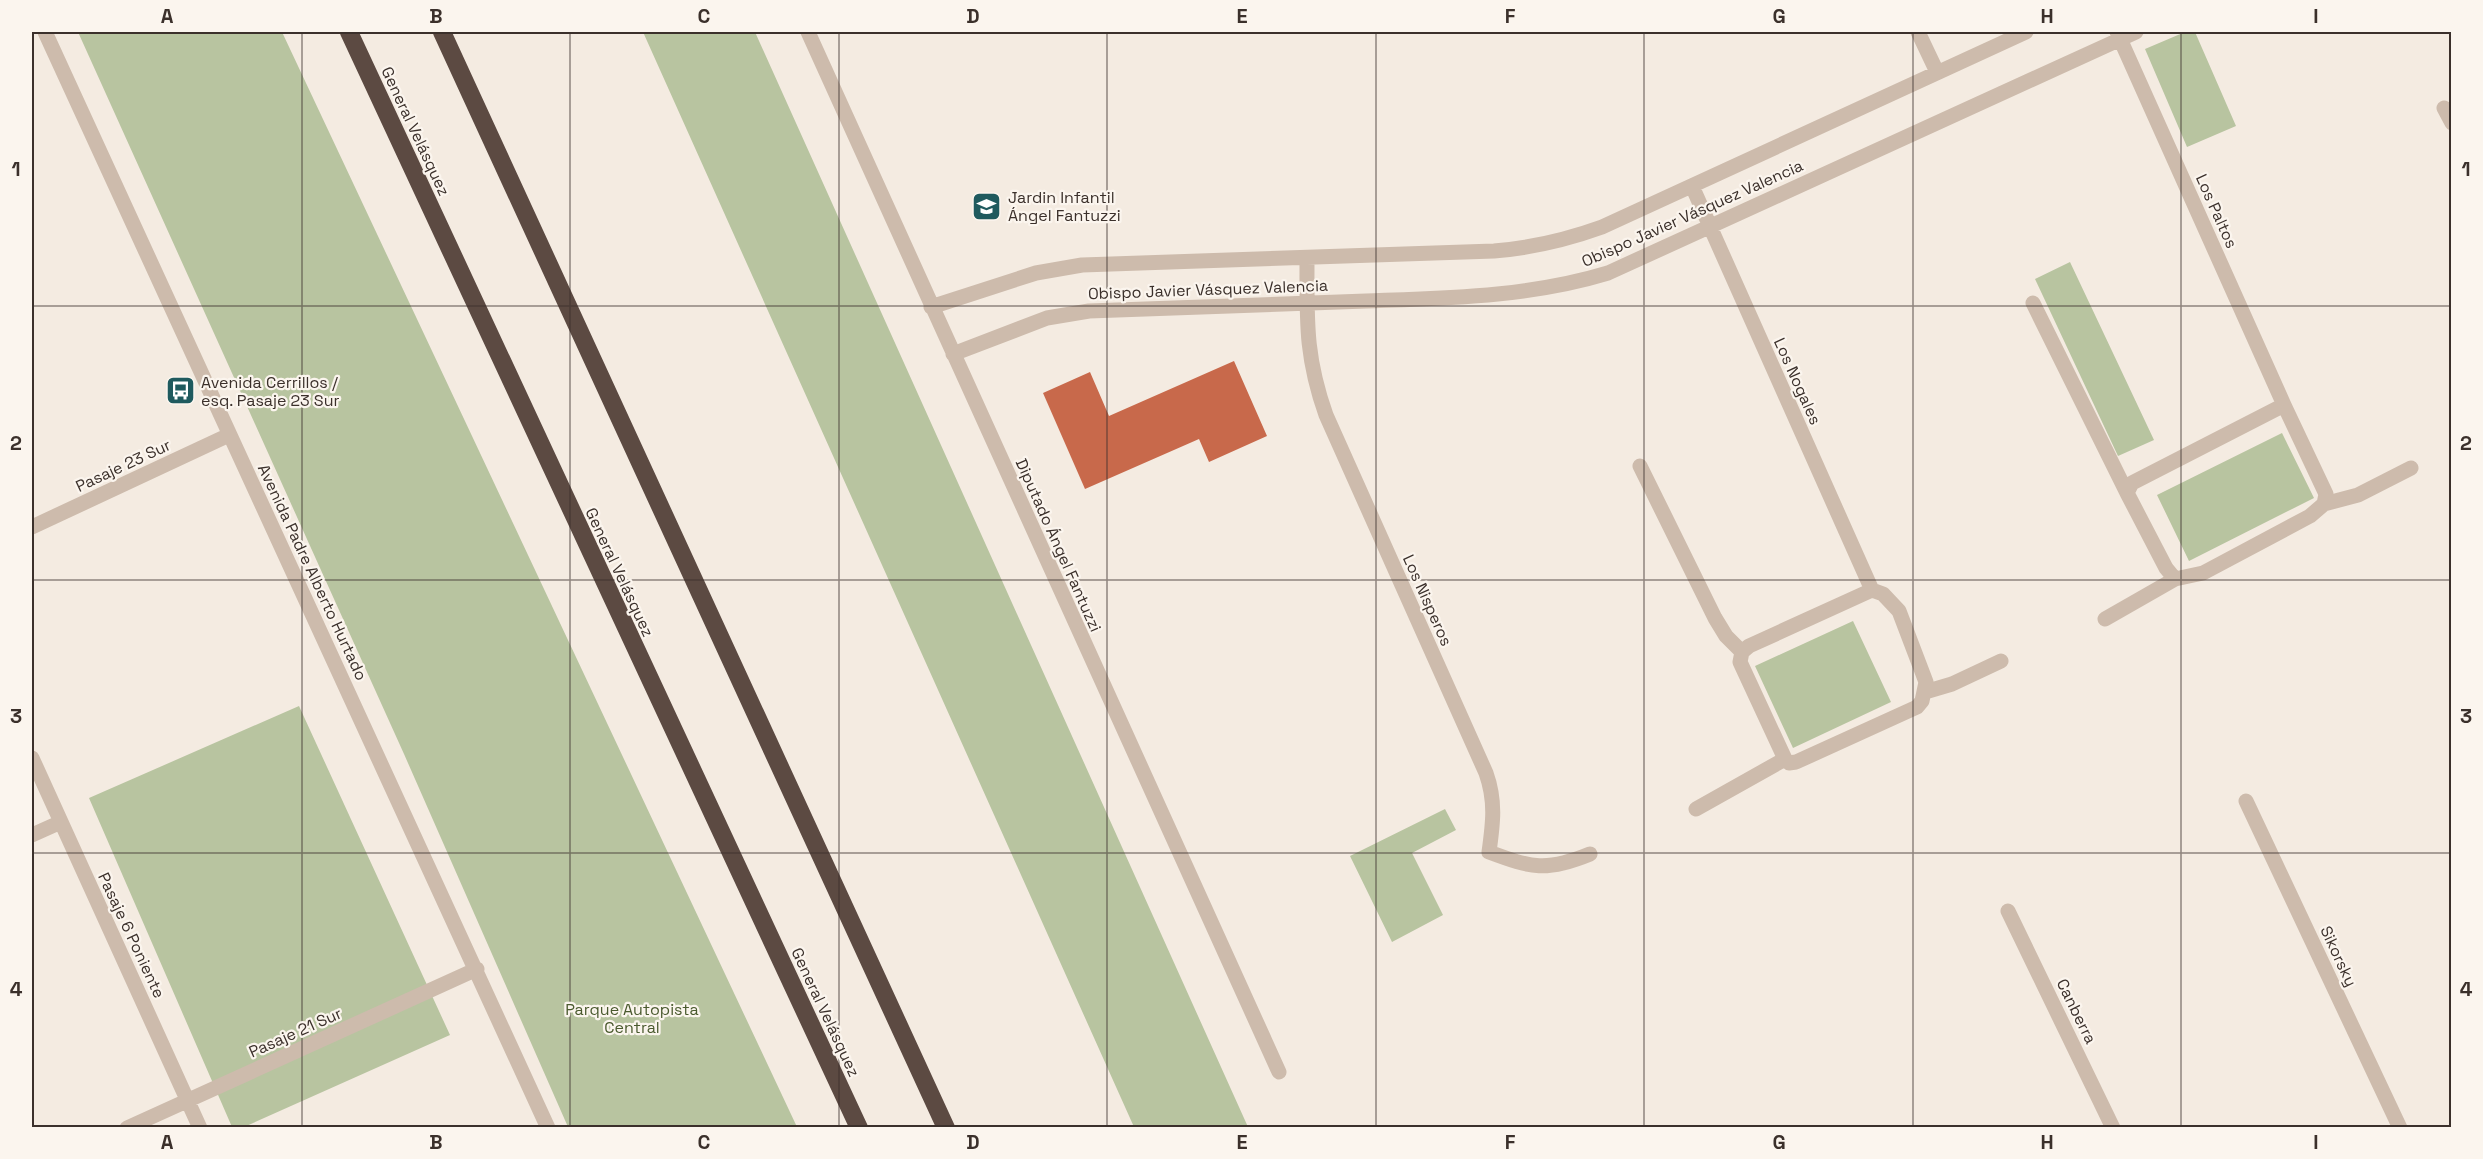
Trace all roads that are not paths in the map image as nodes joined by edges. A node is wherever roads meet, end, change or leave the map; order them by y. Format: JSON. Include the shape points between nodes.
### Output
{"nodes":[{"id":1,"x":45,"y":32,"type":"edge"},
{"id":2,"x":349,"y":32,"type":"edge"},
{"id":3,"x":442,"y":32,"type":"edge"},
{"id":4,"x":808,"y":32,"type":"edge"},
{"id":5,"x":1918,"y":32,"type":"edge"},
{"id":6,"x":2026,"y":32,"type":"edge"},
{"id":7,"x":2136,"y":32,"type":"edge"},
{"id":8,"x":2119,"y":35,"type":"edge"},
{"id":9,"x":1937,"y":72,"type":"junction"},
{"id":10,"x":2444,"y":108,"type":"dead end"},
{"id":11,"x":2451,"y":123,"type":"edge"},
{"id":12,"x":1692,"y":186,"type":"junction"},
{"id":13,"x":1710,"y":226,"type":"junction"},
{"id":14,"x":1307,"y":259,"type":"junction"},
{"id":15,"x":1307,"y":303,"type":"junction"},
{"id":16,"x":2032,"y":303,"type":"dead end"},
{"id":17,"x":931,"y":306,"type":"junction"},
{"id":18,"x":953,"y":354,"type":"junction"},
{"id":19,"x":2284,"y":405,"type":"junction"},
{"id":20,"x":229,"y":435,"type":"junction"},
{"id":21,"x":1640,"y":466,"type":"dead end"},
{"id":22,"x":2411,"y":468,"type":"dead end"},
{"id":23,"x":2127,"y":493,"type":"junction"},
{"id":24,"x":2324,"y":504,"type":"junction"},
{"id":25,"x":32,"y":527,"type":"edge"},
{"id":26,"x":2175,"y":579,"type":"junction"},
{"id":27,"x":1872,"y":590,"type":"junction"},
{"id":28,"x":2105,"y":619,"type":"dead end"},
{"id":29,"x":1742,"y":652,"type":"junction"},
{"id":30,"x":2001,"y":661,"type":"dead end"},
{"id":31,"x":1925,"y":692,"type":"junction"},
{"id":32,"x":32,"y":758,"type":"edge"},
{"id":33,"x":1785,"y":759,"type":"junction"},
{"id":34,"x":2246,"y":801,"type":"dead end"},
{"id":35,"x":1696,"y":809,"type":"dead end"},
{"id":36,"x":61,"y":822,"type":"junction"},
{"id":37,"x":32,"y":836,"type":"edge"},
{"id":38,"x":1590,"y":854,"type":"dead end"},
{"id":39,"x":2008,"y":911,"type":"dead end"},
{"id":40,"x":477,"y":969,"type":"junction"},
{"id":41,"x":1279,"y":1072,"type":"dead end"},
{"id":42,"x":187,"y":1100,"type":"junction"},
{"id":43,"x":127,"y":1128,"type":"edge"},
{"id":44,"x":200,"y":1128,"type":"edge"},
{"id":45,"x":548,"y":1128,"type":"edge"},
{"id":46,"x":859,"y":1128,"type":"edge"},
{"id":47,"x":946,"y":1128,"type":"edge"},
{"id":48,"x":2113,"y":1128,"type":"edge"},
{"id":49,"x":2400,"y":1128,"type":"edge"}],
"edges":[{"from":1,"to":20,"type":"street","name":"Avenida Padre Alberto Hurtado"},
{"from":2,"to":46,"type":"highway","name":"General Velásquez"},
{"from":3,"to":47,"type":"highway"},
{"from":4,"to":17,"type":"street","name":"Diputado Ángel Fantuzzi"},
{"from":5,"to":9,"type":"street"},
{"from":6,"to":9,"type":"street","name":"Obispo Javier Vásquez Valencia"},
{"from":7,"to":8,"type":"street","name":"Obispo Javier Vásquez Valencia"},
{"from":8,"to":13,"type":"street","name":"Obispo Javier Vásquez Valencia"},
{"from":8,"to":19,"type":"street","name":"Los Paltos"},
{"from":9,"to":12,"type":"street","name":"Obispo Javier Vásquez Valencia"},
{"from":10,"to":11,"type":"street"},
{"from":12,"to":13,"type":"street","name":"Los Nogales"},
{"from":12,"to":14,"type":"street","name":"Obispo Javier Vásquez Valencia","via":[[1602,227],[1518,249]]},
{"from":13,"to":15,"type":"street","name":"Obispo Javier Vásquez Valencia","via":[[1608,273],[1547,289],[1480,296]]},
{"from":13,"to":27,"type":"street","name":"Los Nogales"},
{"from":14,"to":15,"type":"street","name":"Los Nisperos"},
{"from":14,"to":17,"type":"street","name":"Obispo Javier Vásquez Valencia","via":[[1082,265],[1036,273]]},
{"from":15,"to":18,"type":"street","name":"Obispo Javier Vásquez Valencia","via":[[1089,311],[1047,318]]},
{"from":15,"to":38,"type":"street","name":"Los Nisperos","via":[[1310,360],[1326,416],[1493,794],[1489,852],[1520,863],[1548,867]]},
{"from":16,"to":23,"type":"street"},
{"from":17,"to":18,"type":"street","name":"Diputado Ángel Fantuzzi"},
{"from":18,"to":41,"type":"street","name":"Diputado Ángel Fantuzzi"},
{"from":19,"to":23,"type":"street","via":[[2132,483]]},
{"from":19,"to":24,"type":"street","name":"Los Paltos","via":[[2321,481],[2326,494]]},
{"from":20,"to":25,"type":"street","name":"Pasaje 23 Sur"},
{"from":20,"to":40,"type":"street","name":"Avenida Padre Alberto Hurtado"},
{"from":21,"to":29,"type":"street","via":[[1715,618]]},
{"from":22,"to":24,"type":"street","via":[[2358,495]]},
{"from":23,"to":26,"type":"street"},
{"from":24,"to":26,"type":"street","via":[[2310,516],[2203,573]]},
{"from":26,"to":28,"type":"street"},
{"from":27,"to":29,"type":"street"},
{"from":27,"to":31,"type":"street","name":"Los Nogales","via":[[1883,594],[1899,611],[1926,682]]},
{"from":29,"to":33,"type":"street","via":[[1740,662]]},
{"from":30,"to":31,"type":"street"},
{"from":31,"to":33,"type":"street","via":[[1917,707],[1796,762]]},
{"from":32,"to":36,"type":"street","name":"Pasaje 6 Poniente"},
{"from":33,"to":35,"type":"street"},
{"from":34,"to":49,"type":"street","name":"Sikorsky"},
{"from":36,"to":37,"type":"street"},
{"from":36,"to":42,"type":"street","name":"Pasaje 6 Poniente"},
{"from":39,"to":48,"type":"street","name":"Canberra"},
{"from":40,"to":42,"type":"street","name":"Pasaje 21 Sur"},
{"from":40,"to":45,"type":"street","name":"Avenida Padre Alberto Hurtado"},
{"from":42,"to":43,"type":"street","name":"Pasaje 21 Sur"},
{"from":42,"to":44,"type":"street","name":"Pasaje 6 Poniente"}]}
